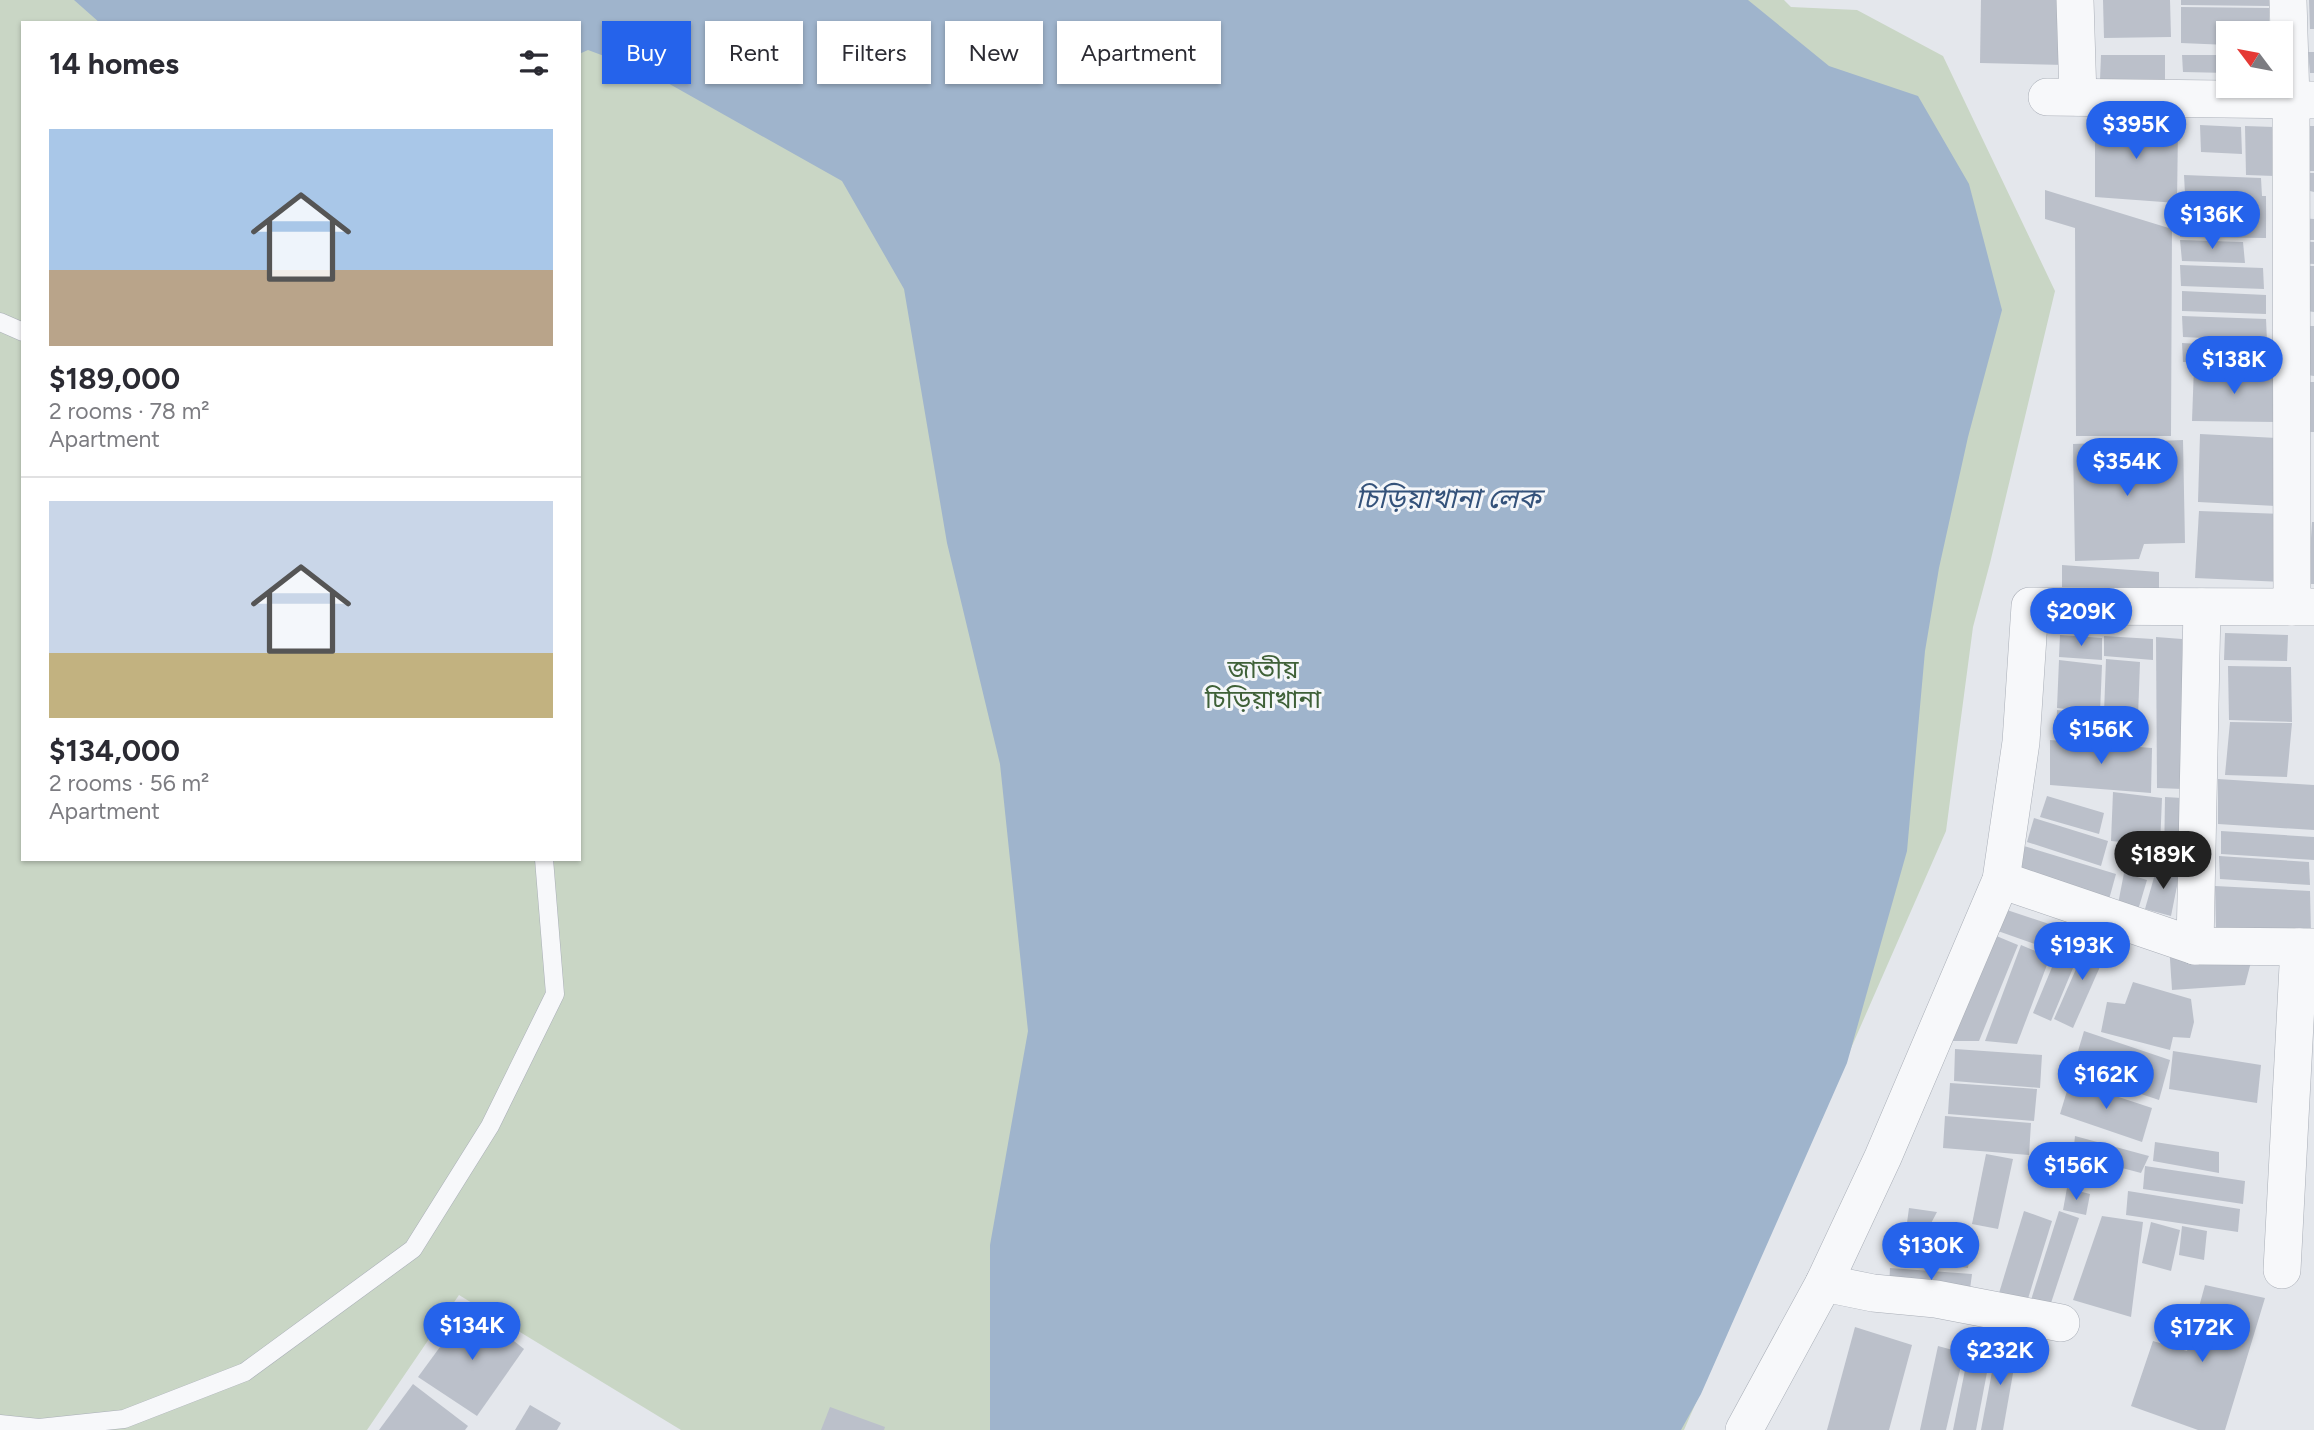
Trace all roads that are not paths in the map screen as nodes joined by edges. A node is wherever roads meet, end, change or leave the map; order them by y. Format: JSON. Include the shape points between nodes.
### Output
{"nodes":[{"id":1,"x":2076,"y":0,"type":"edge"},
{"id":2,"x":2288,"y":0,"type":"edge"},
{"id":3,"x":2302,"y":100,"type":"edge"},
{"id":4,"x":0,"y":322,"type":"edge"},
{"id":5,"x":21,"y":331,"type":"edge"},
{"id":6,"x":2202,"y":607,"type":"junction"},
{"id":7,"x":2303,"y":607,"type":"edge"},
{"id":8,"x":544,"y":861,"type":"edge"},
{"id":9,"x":2001,"y":880,"type":"junction"},
{"id":10,"x":2195,"y":946,"type":"junction"},
{"id":11,"x":2307,"y":947,"type":"edge"},
{"id":12,"x":2282,"y":1270,"type":"dead end"},
{"id":13,"x":1824,"y":1283,"type":"junction"},
{"id":14,"x":2061,"y":1323,"type":"dead end"},
{"id":15,"x":0,"y":1424,"type":"edge"},
{"id":16,"x":1744,"y":1430,"type":"edge"}],
"edges":[{"from":1,"to":3,"type":"street","via":[[2063,97]]},
{"from":2,"to":3,"type":"street"},
{"from":3,"to":7,"type":"street"},
{"from":4,"to":5,"type":"lane"},
{"from":6,"to":7,"type":"street"},
{"from":6,"to":9,"type":"street","via":[[2030,606],[2021,742]]},
{"from":6,"to":10,"type":"street"},
{"from":8,"to":15,"type":"lane","via":[[555,995],[490,1126],[413,1250],[245,1372],[124,1419],[39,1428]]},
{"from":9,"to":10,"type":"street"},
{"from":9,"to":13,"type":"street"},
{"from":10,"to":11,"type":"street"},
{"from":11,"to":12,"type":"street"},
{"from":13,"to":14,"type":"street"},
{"from":13,"to":16,"type":"street"}]}
